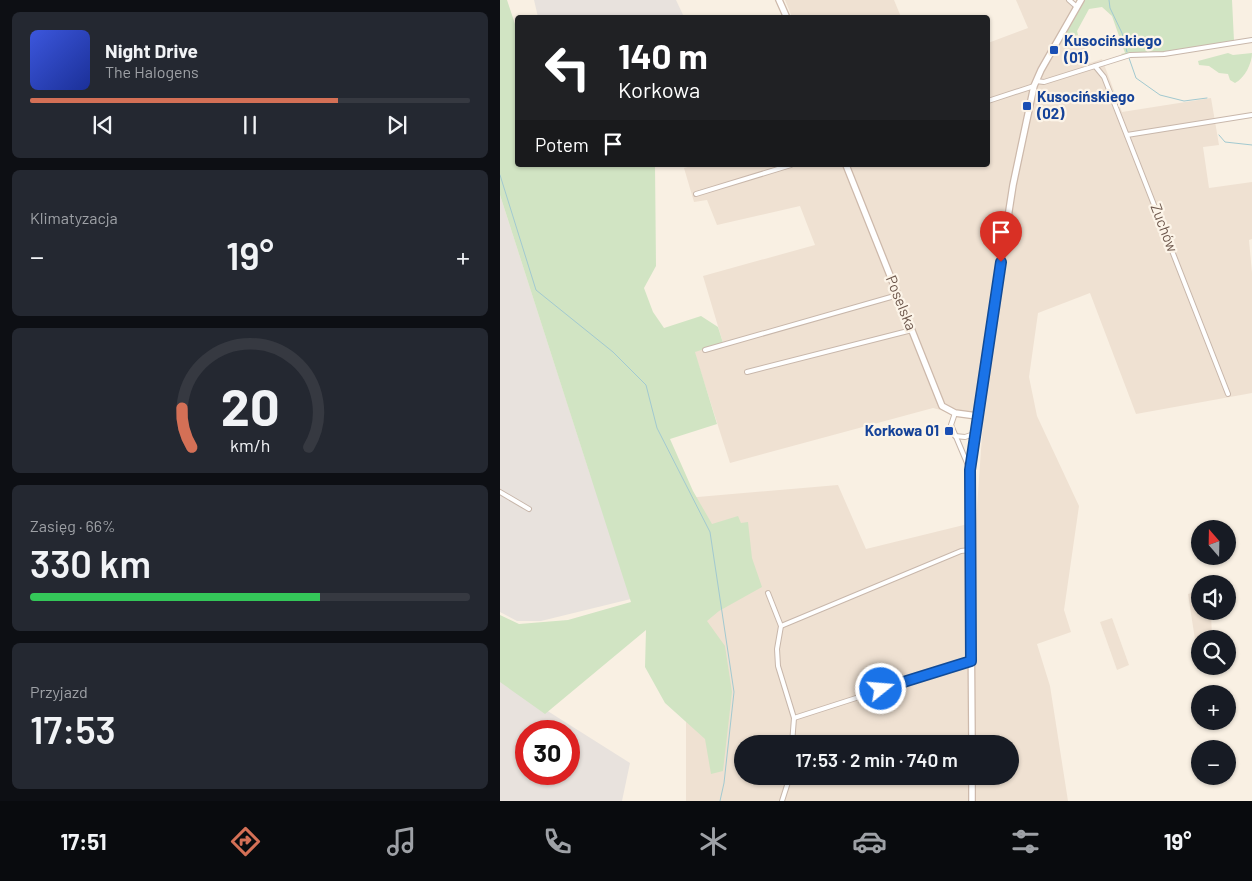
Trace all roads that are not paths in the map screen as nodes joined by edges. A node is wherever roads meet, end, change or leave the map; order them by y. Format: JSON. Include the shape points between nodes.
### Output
{"nodes":[{"id":1,"x":780,"y":0,"type":"edge"},
{"id":2,"x":1069,"y":0,"type":"edge"},
{"id":3,"x":1080,"y":0,"type":"edge"},
{"id":4,"x":1076,"y":7,"type":"junction"},
{"id":5,"x":786,"y":15,"type":"edge"},
{"id":6,"x":1252,"y":40,"type":"edge"},
{"id":7,"x":1095,"y":66,"type":"junction"},
{"id":8,"x":1035,"y":84,"type":"junction"},
{"id":9,"x":990,"y":100,"type":"edge"},
{"id":10,"x":1252,"y":115,"type":"edge"},
{"id":11,"x":1127,"y":134,"type":"junction"},
{"id":12,"x":784,"y":167,"type":"edge"},
{"id":13,"x":847,"y":167,"type":"edge"},
{"id":14,"x":696,"y":194,"type":"dead end"},
{"id":15,"x":898,"y":295,"type":"junction"},
{"id":16,"x":912,"y":330,"type":"junction"},
{"id":17,"x":705,"y":350,"type":"dead end"},
{"id":18,"x":747,"y":372,"type":"dead end"},
{"id":19,"x":1228,"y":394,"type":"dead end"},
{"id":20,"x":955,"y":413,"type":"junction"},
{"id":21,"x":977,"y":416,"type":"junction"},
{"id":22,"x":974,"y":434,"type":"junction"},
{"id":23,"x":955,"y":436,"type":"junction"},
{"id":24,"x":970,"y":470,"type":"junction"},
{"id":25,"x":500,"y":492,"type":"edge"},
{"id":26,"x":529,"y":509,"type":"dead end"},
{"id":27,"x":970,"y":550,"type":"junction"},
{"id":28,"x":768,"y":593,"type":"dead end"},
{"id":29,"x":781,"y":626,"type":"junction"},
{"id":30,"x":971,"y":661,"type":"junction"},
{"id":31,"x":794,"y":718,"type":"junction"},
{"id":32,"x":793,"y":735,"type":"edge"},
{"id":33,"x":972,"y":735,"type":"edge"},
{"id":34,"x":787,"y":785,"type":"edge"},
{"id":35,"x":972,"y":785,"type":"edge"},
{"id":36,"x":782,"y":801,"type":"edge"},
{"id":37,"x":972,"y":801,"type":"edge"}],
"edges":[{"from":1,"to":5,"type":"street"},
{"from":2,"to":4,"type":"street"},
{"from":3,"to":4,"type":"street"},
{"from":4,"to":8,"type":"street"},
{"from":6,"to":7,"type":"street","via":[[1164,54],[1130,55]]},
{"from":7,"to":8,"type":"street"},
{"from":7,"to":11,"type":"street","name":"Zuchów","via":[[1104,77]]},
{"from":8,"to":9,"type":"street"},
{"from":8,"to":21,"type":"street","via":[[1013,185]]},
{"from":10,"to":11,"type":"street"},
{"from":11,"to":19,"type":"street","name":"Zuchów"},
{"from":12,"to":14,"type":"street"},
{"from":13,"to":15,"type":"street","name":"Poselska"},
{"from":15,"to":16,"type":"street","name":"Poselska"},
{"from":15,"to":17,"type":"street"},
{"from":16,"to":18,"type":"street"},
{"from":16,"to":20,"type":"street","name":"Poselska","via":[[942,406]]},
{"from":20,"to":21,"type":"street"},
{"from":20,"to":23,"type":"street","via":[[951,422]]},
{"from":21,"to":22,"type":"street"},
{"from":22,"to":23,"type":"street","via":[[965,438]]},
{"from":22,"to":24,"type":"street"},
{"from":23,"to":24,"type":"street"},
{"from":24,"to":27,"type":"street"},
{"from":25,"to":26,"type":"street"},
{"from":27,"to":29,"type":"street"},
{"from":27,"to":30,"type":"street"},
{"from":28,"to":29,"type":"street"},
{"from":29,"to":31,"type":"street","via":[[778,666]]},
{"from":30,"to":31,"type":"street"},
{"from":30,"to":33,"type":"street"},
{"from":31,"to":32,"type":"street"},
{"from":34,"to":36,"type":"street"},
{"from":35,"to":37,"type":"street"}]}
